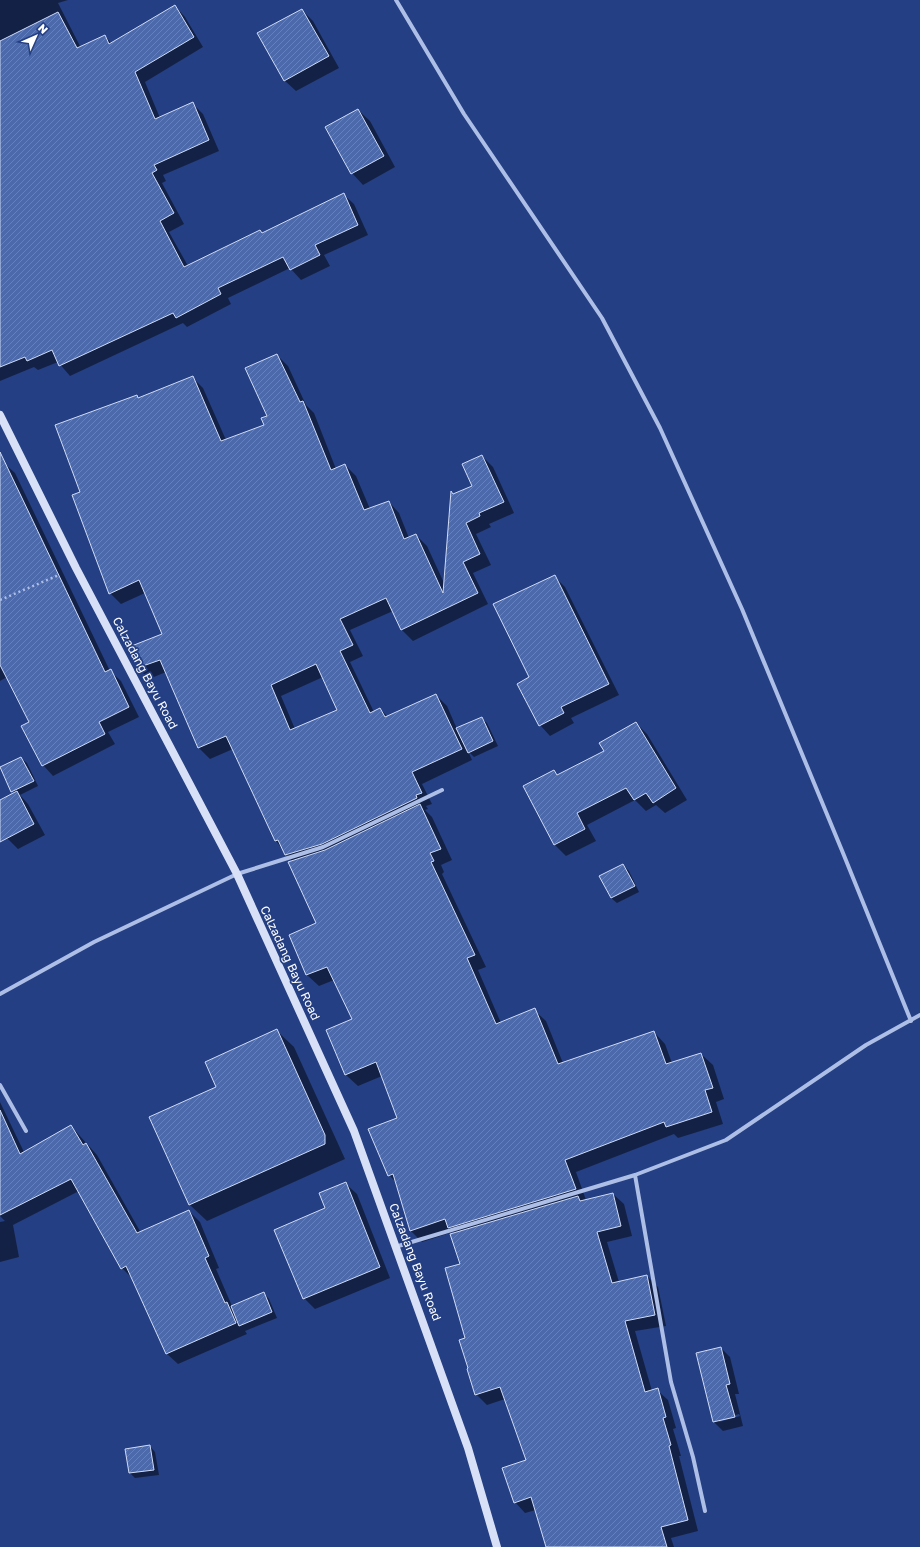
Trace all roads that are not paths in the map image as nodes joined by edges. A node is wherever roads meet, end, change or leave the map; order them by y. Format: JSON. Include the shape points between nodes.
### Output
{"nodes":[{"id":1,"x":396,"y":0,"type":"edge"},
{"id":2,"x":0,"y":415,"type":"edge"},
{"id":3,"x":442,"y":790,"type":"dead end"},
{"id":4,"x":237,"y":874,"type":"junction"},
{"id":5,"x":0,"y":994,"type":"edge"},
{"id":6,"x":920,"y":1015,"type":"edge"},
{"id":7,"x":911,"y":1021,"type":"junction"},
{"id":8,"x":0,"y":1085,"type":"edge"},
{"id":9,"x":26,"y":1131,"type":"dead end"},
{"id":10,"x":635,"y":1174,"type":"junction"},
{"id":11,"x":395,"y":1247,"type":"junction"},
{"id":12,"x":705,"y":1511,"type":"dead end"},
{"id":13,"x":497,"y":1547,"type":"edge"}],
"edges":[{"from":1,"to":7,"type":"street","via":[[464,114],[602,318],[660,428],[742,609]]},
{"from":2,"to":4,"type":"street","name":"Calzadang Bayu Road","via":[[76,568]]},
{"from":3,"to":4,"type":"street","via":[[323,847]]},
{"from":4,"to":5,"type":"street","via":[[94,942]]},
{"from":4,"to":11,"type":"street","name":"Calzadang Bayu Road","via":[[354,1131]]},
{"from":6,"to":7,"type":"street"},
{"from":7,"to":10,"type":"street","via":[[866,1045],[726,1140]]},
{"from":8,"to":9,"type":"street"},
{"from":10,"to":11,"type":"street"},
{"from":10,"to":12,"type":"street","via":[[670,1382],[693,1456]]},
{"from":11,"to":13,"type":"street","name":"Calzadang Bayu Road","via":[[468,1448]]}]}
